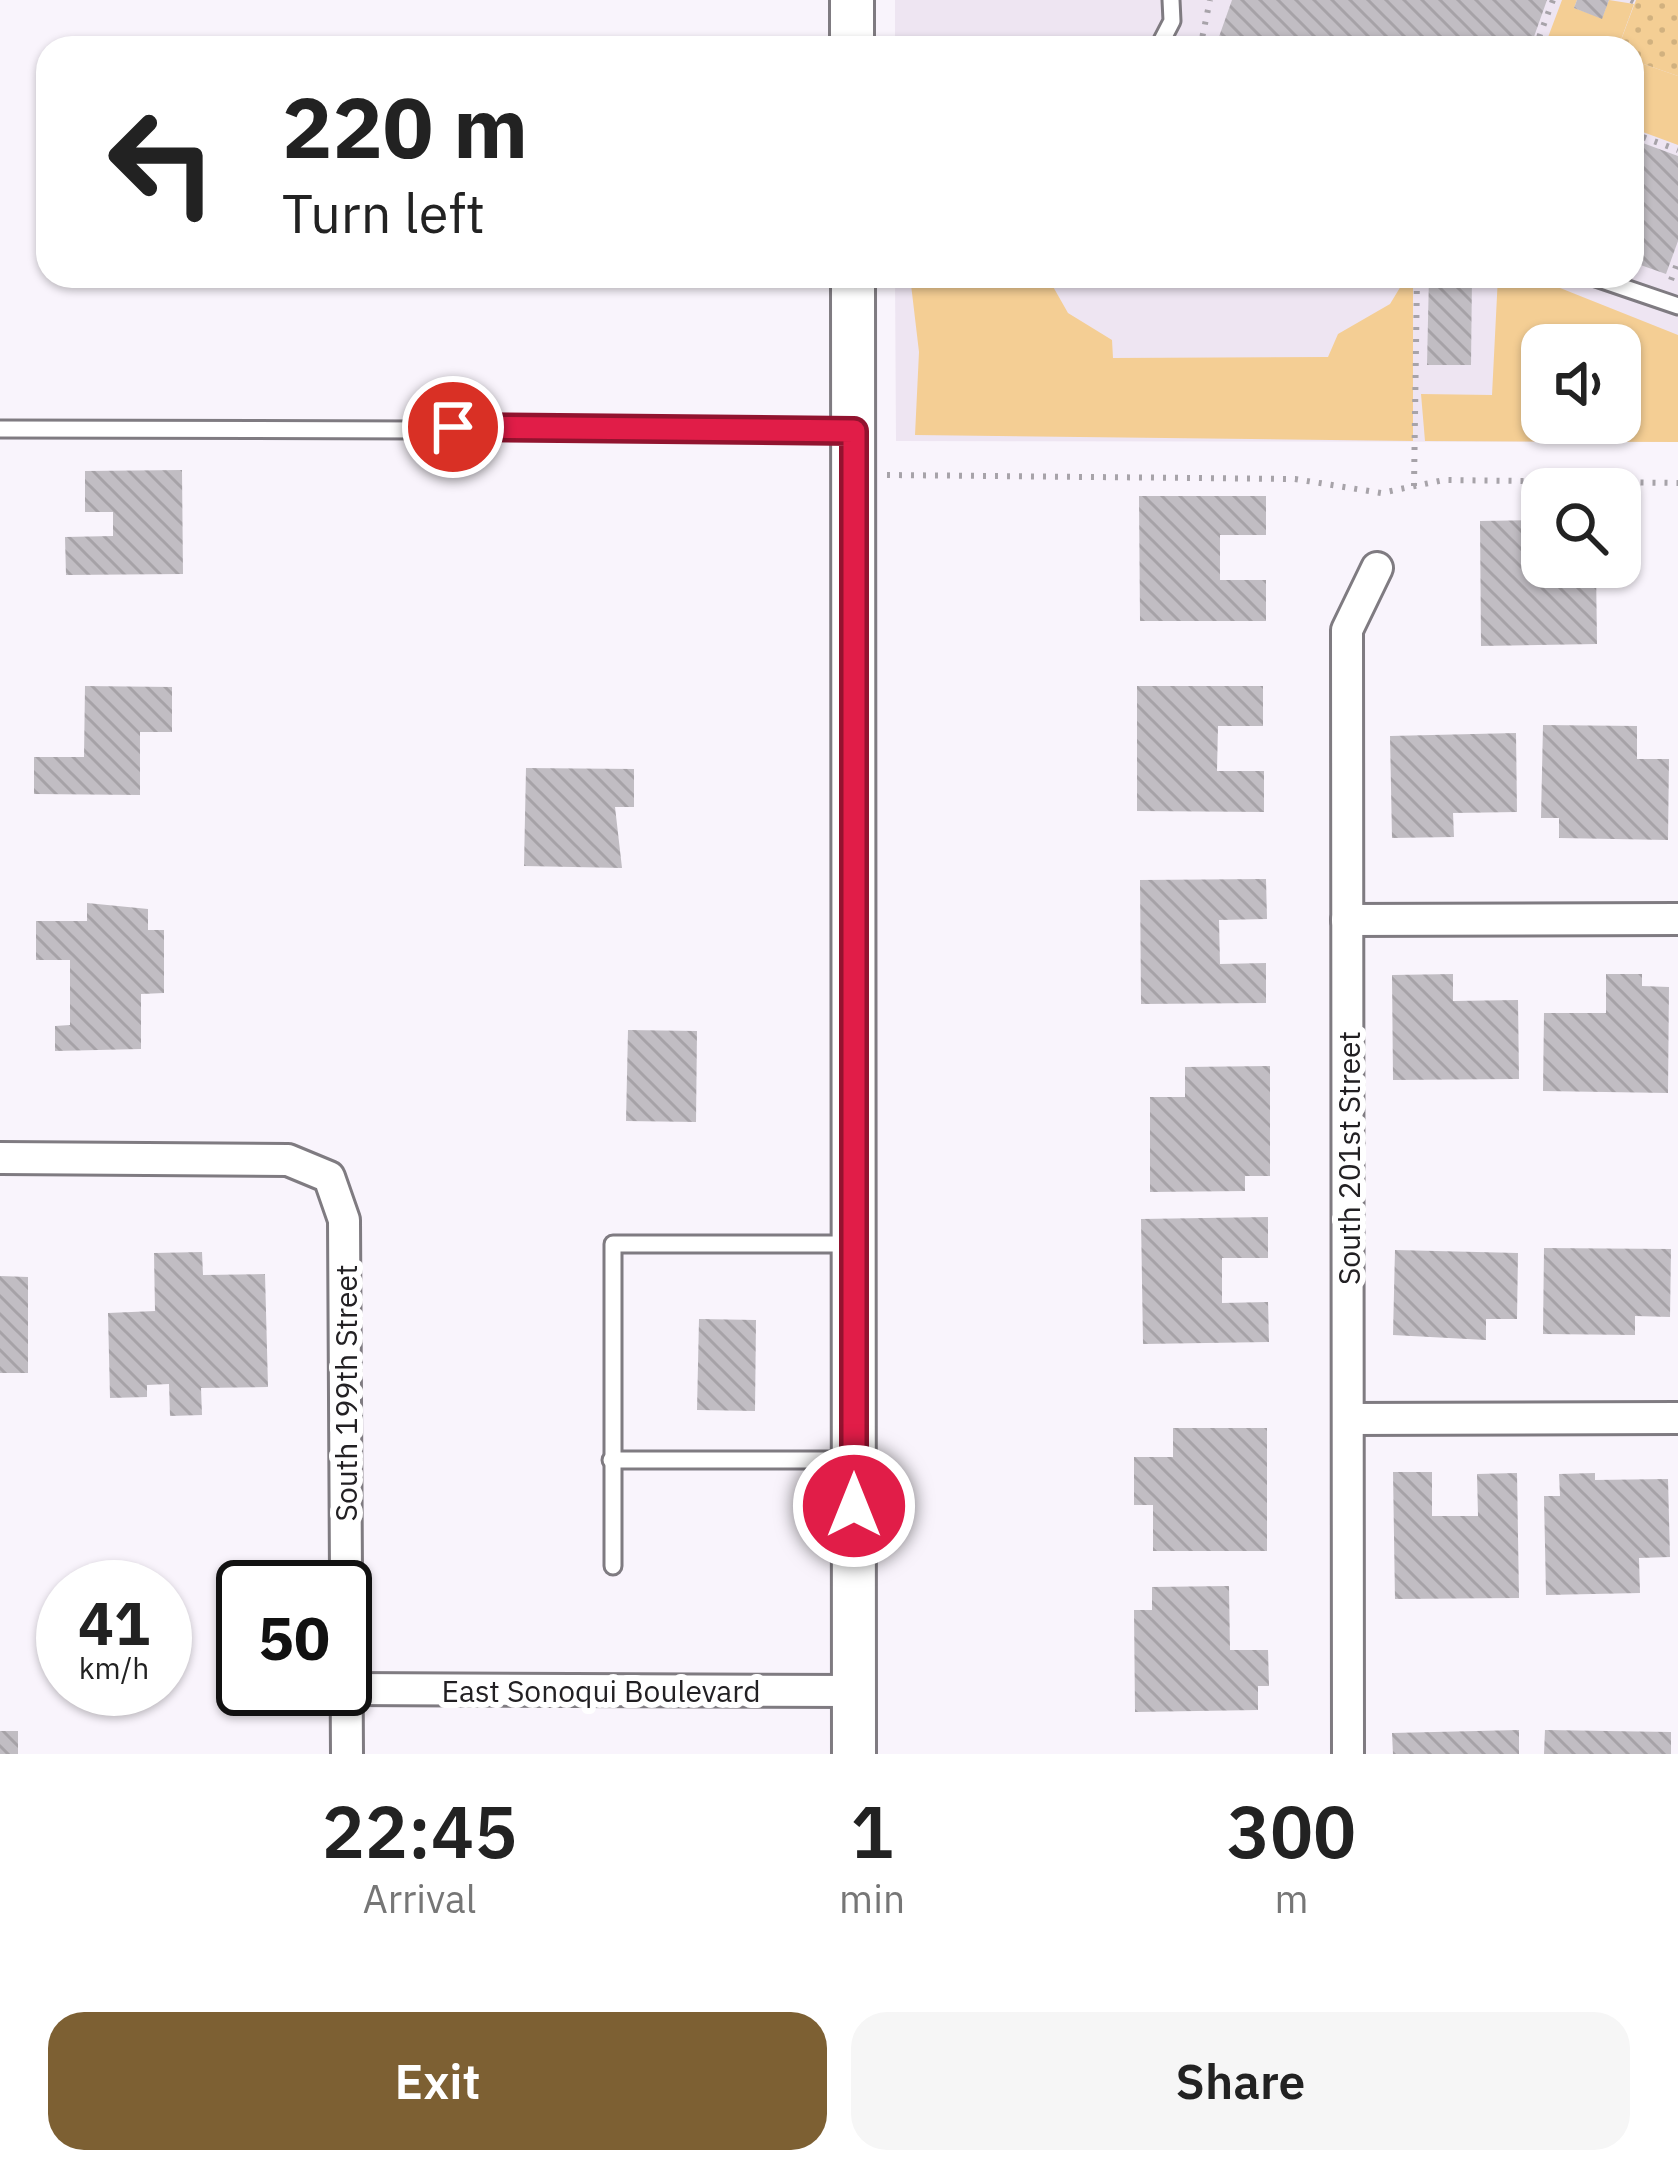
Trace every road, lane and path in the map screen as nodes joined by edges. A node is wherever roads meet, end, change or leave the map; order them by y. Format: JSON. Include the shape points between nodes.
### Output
{"nodes":[{"id":1,"x":852,"y":0,"type":"edge"},
{"id":2,"x":1171,"y":0,"type":"edge"},
{"id":3,"x":1210,"y":0,"type":"edge"},
{"id":4,"x":1553,"y":0,"type":"edge"},
{"id":5,"x":852,"y":36,"type":"edge"},
{"id":6,"x":1164,"y":36,"type":"edge"},
{"id":7,"x":1202,"y":36,"type":"edge"},
{"id":8,"x":1540,"y":36,"type":"edge"},
{"id":9,"x":1644,"y":137,"type":"edge"},
{"id":10,"x":1678,"y":150,"type":"edge"},
{"id":11,"x":853,"y":288,"type":"edge"},
{"id":12,"x":1418,"y":288,"type":"edge"},
{"id":13,"x":1625,"y":288,"type":"edge"},
{"id":14,"x":1678,"y":306,"type":"edge"},
{"id":15,"x":0,"y":429,"type":"edge"},
{"id":16,"x":854,"y":431,"type":"junction"},
{"id":17,"x":853,"y":474,"type":"junction"},
{"id":18,"x":1678,"y":483,"type":"edge"},
{"id":19,"x":1414,"y":486,"type":"junction"},
{"id":20,"x":1377,"y":568,"type":"dead end"},
{"id":21,"x":1348,"y":920,"type":"junction"},
{"id":22,"x":1678,"y":920,"type":"edge"},
{"id":23,"x":0,"y":1159,"type":"edge"},
{"id":24,"x":854,"y":1244,"type":"junction"},
{"id":25,"x":1678,"y":1418,"type":"edge"},
{"id":26,"x":1348,"y":1419,"type":"junction"},
{"id":27,"x":611,"y":1460,"type":"junction"},
{"id":28,"x":854,"y":1460,"type":"junction"},
{"id":29,"x":346,"y":1560,"type":"edge"},
{"id":30,"x":613,"y":1566,"type":"dead end"},
{"id":31,"x":372,"y":1690,"type":"edge"},
{"id":32,"x":854,"y":1690,"type":"junction"},
{"id":33,"x":347,"y":1716,"type":"edge"},
{"id":34,"x":347,"y":1754,"type":"edge"},
{"id":35,"x":854,"y":1754,"type":"edge"},
{"id":36,"x":1348,"y":1754,"type":"edge"}],
"edges":[{"from":1,"to":5,"type":"main road"},
{"from":2,"to":6,"type":"lane"},
{"from":3,"to":7,"type":"path"},
{"from":4,"to":8,"type":"path"},
{"from":9,"to":10,"type":"path"},
{"from":11,"to":16,"type":"main road"},
{"from":12,"to":19,"type":"path"},
{"from":13,"to":14,"type":"lane"},
{"from":15,"to":16,"type":"lane"},
{"from":16,"to":17,"type":"main road"},
{"from":17,"to":19,"type":"path","via":[[1295,478],[1381,493]]},
{"from":17,"to":24,"type":"main road"},
{"from":18,"to":19,"type":"path"},
{"from":20,"to":21,"type":"street","name":"South 201st Street","via":[[1348,630]]},
{"from":21,"to":22,"type":"street"},
{"from":21,"to":26,"type":"street","name":"South 201st Street"},
{"from":23,"to":29,"type":"street","name":"South 199th Street","via":[[288,1160],[329,1178],[344,1220]]},
{"from":24,"to":27,"type":"lane","via":[[613,1244]]},
{"from":24,"to":28,"type":"main road"},
{"from":25,"to":26,"type":"street"},
{"from":26,"to":36,"type":"street","name":"South 201st Street"},
{"from":27,"to":28,"type":"lane"},
{"from":27,"to":30,"type":"lane"},
{"from":28,"to":32,"type":"main road"},
{"from":31,"to":32,"type":"street","name":"East Sonoqui Boulevard"},
{"from":32,"to":35,"type":"main road"},
{"from":33,"to":34,"type":"street","name":"South 199th Street"}]}
